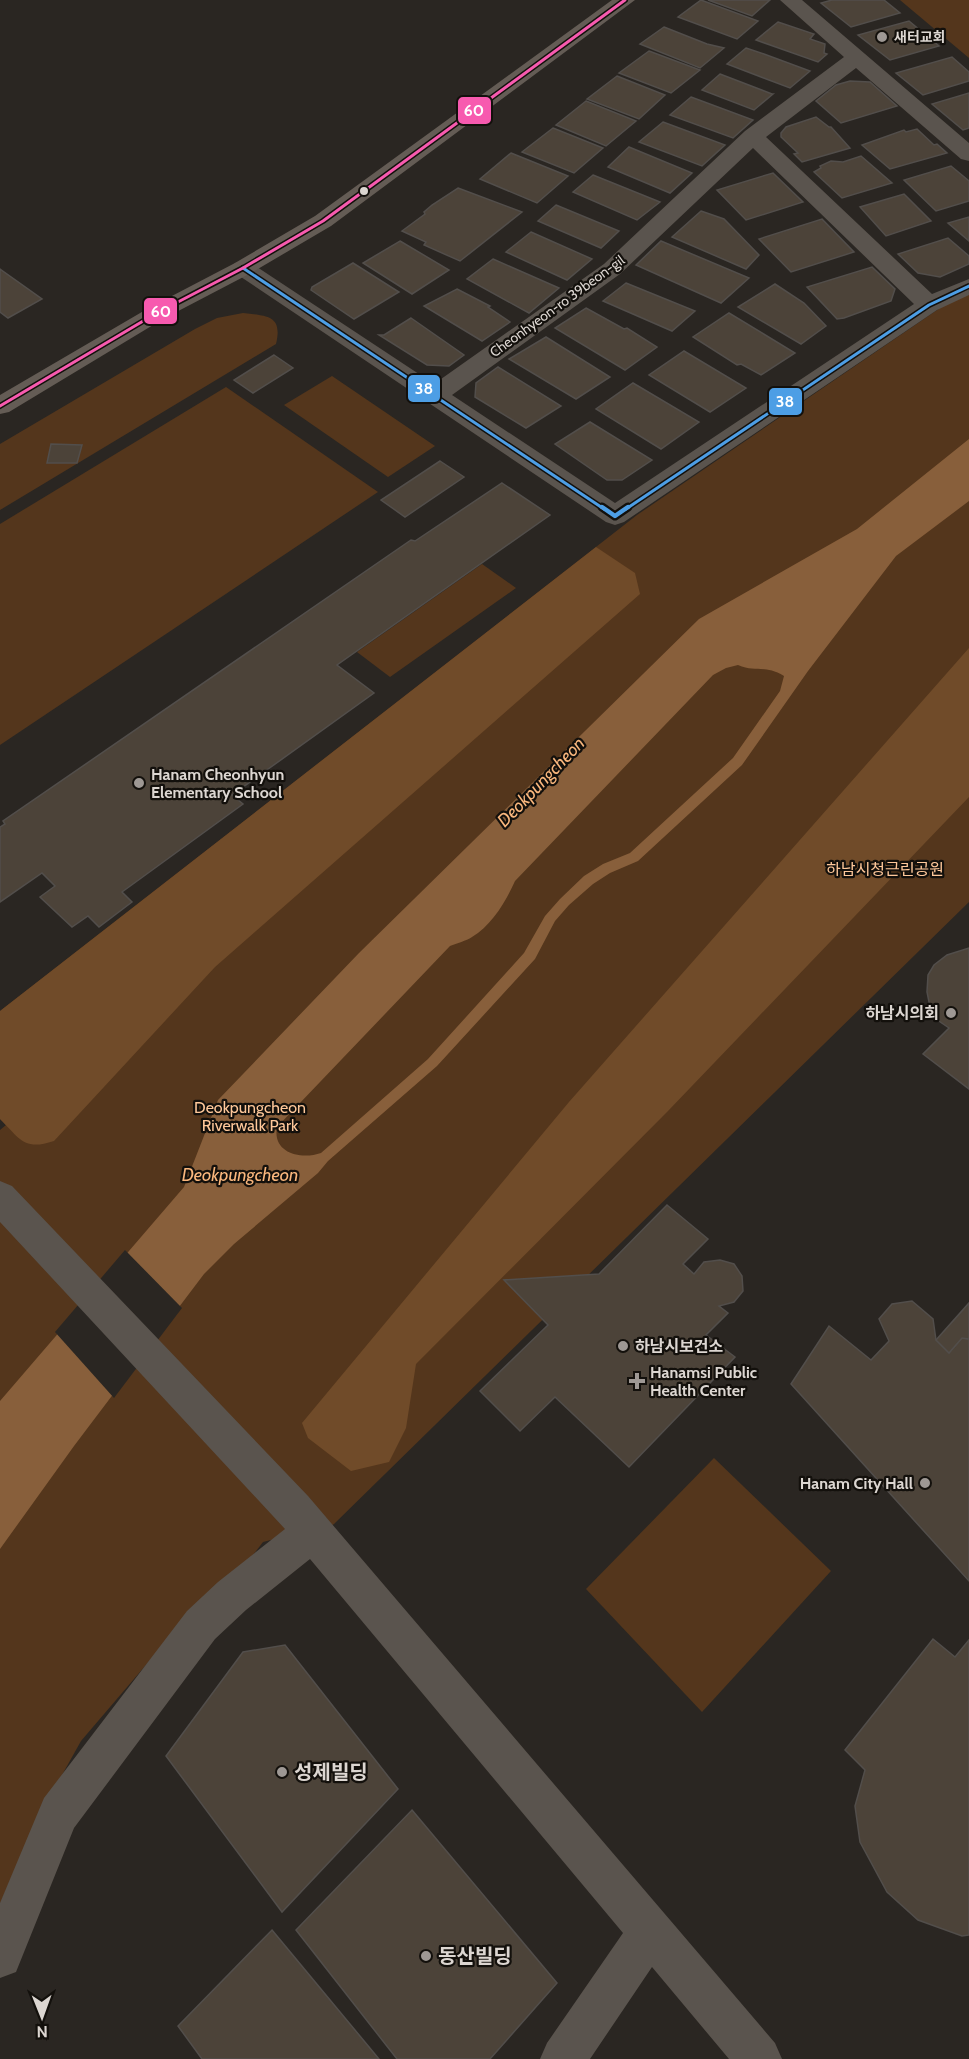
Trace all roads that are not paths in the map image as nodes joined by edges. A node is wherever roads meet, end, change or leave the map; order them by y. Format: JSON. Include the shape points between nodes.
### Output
{"nodes":[{"id":1,"x":625,"y":0,"type":"edge"},
{"id":2,"x":790,"y":0,"type":"edge"},
{"id":3,"x":856,"y":58,"type":"junction"},
{"id":4,"x":753,"y":136,"type":"junction"},
{"id":5,"x":969,"y":154,"type":"edge"},
{"id":6,"x":243,"y":268,"type":"junction"},
{"id":7,"x":969,"y":286,"type":"edge"},
{"id":8,"x":929,"y":304,"type":"junction"},
{"id":9,"x":434,"y":396,"type":"junction"},
{"id":10,"x":0,"y":406,"type":"edge"},
{"id":11,"x":0,"y":1197,"type":"edge"},
{"id":12,"x":313,"y":1532,"type":"junction"},
{"id":13,"x":651,"y":1932,"type":"junction"},
{"id":14,"x":0,"y":1956,"type":"edge"},
{"id":15,"x":563,"y":2059,"type":"edge"},
{"id":16,"x":759,"y":2059,"type":"edge"}],
"edges":[{"from":1,"to":6,"type":"main road","via":[[323,221]]},
{"from":2,"to":3,"type":"street"},
{"from":3,"to":4,"type":"street","name":"Cheonhyeon-ro 39beon-gil"},
{"from":3,"to":5,"type":"street"},
{"from":4,"to":8,"type":"street"},
{"from":4,"to":9,"type":"street","name":"Cheonhyeon-ro 39beon-gil","via":[[612,269]]},
{"from":6,"to":9,"type":"street"},
{"from":6,"to":10,"type":"main road","via":[[155,314]]},
{"from":7,"to":8,"type":"street"},
{"from":8,"to":9,"type":"street","via":[[615,516]]},
{"from":11,"to":12,"type":"street"},
{"from":12,"to":13,"type":"street"},
{"from":12,"to":14,"type":"street","via":[[201,1625],[59,1813]]},
{"from":13,"to":15,"type":"street"},
{"from":13,"to":16,"type":"street"}]}
